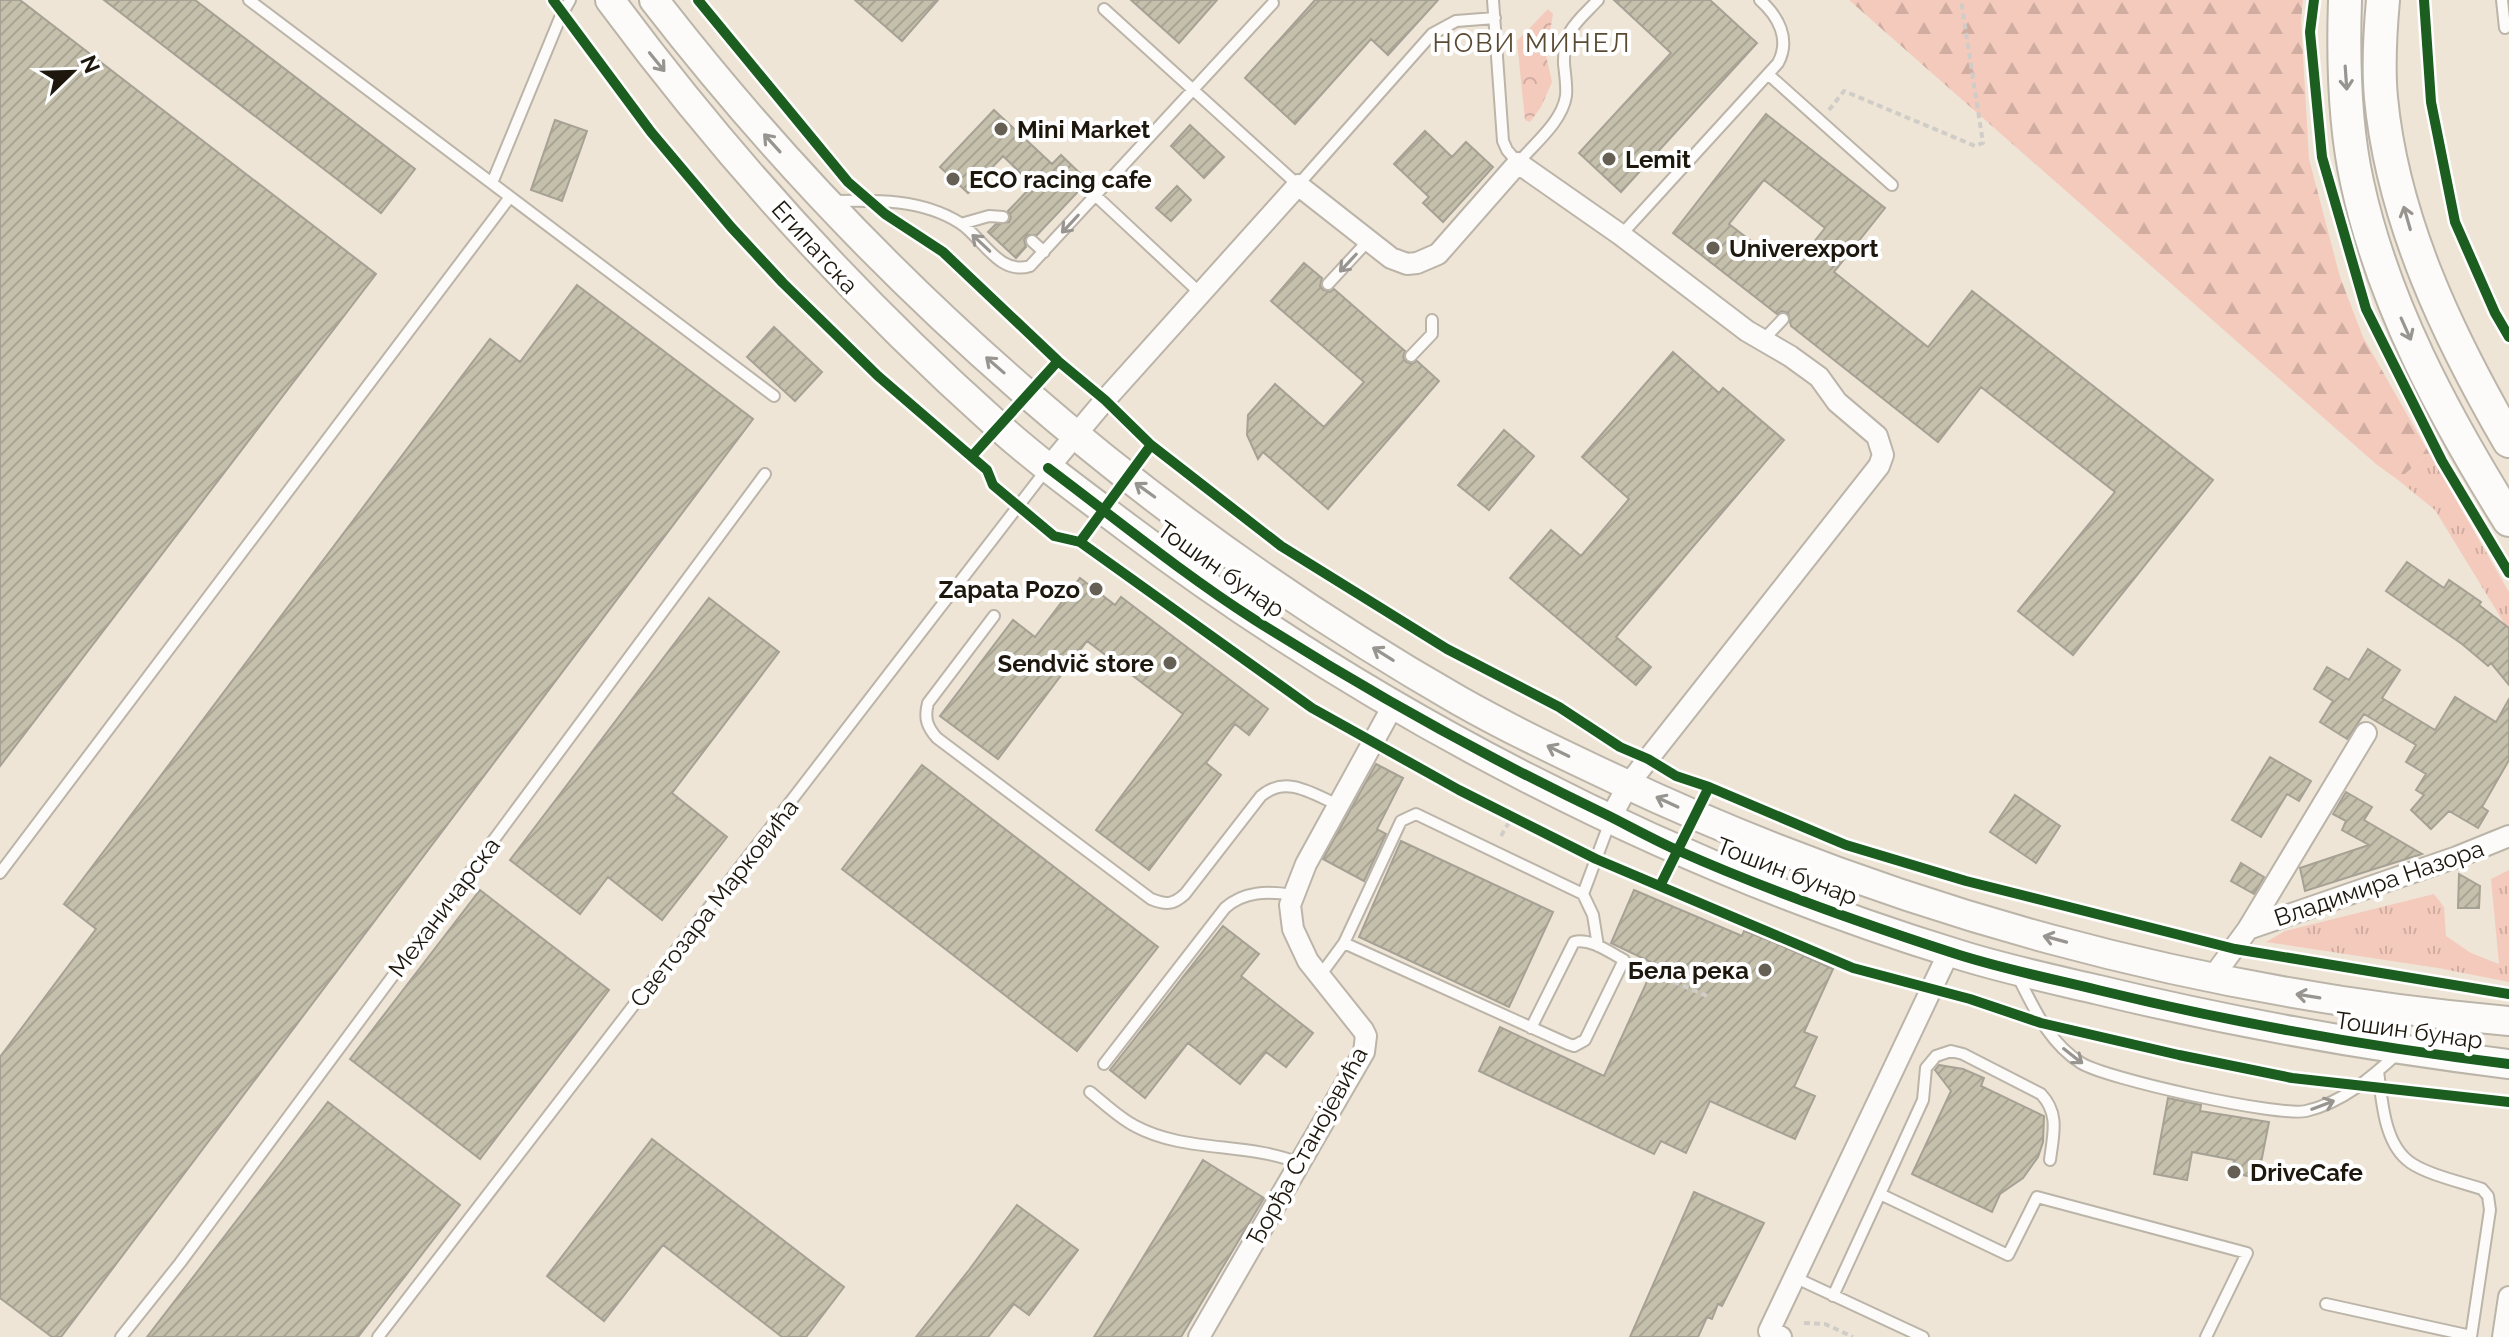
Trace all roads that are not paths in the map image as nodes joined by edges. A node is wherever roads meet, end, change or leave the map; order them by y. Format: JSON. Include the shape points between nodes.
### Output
{"nodes":[{"id":1,"x":249,"y":0,"type":"edge"},
{"id":2,"x":570,"y":0,"type":"edge"},
{"id":3,"x":610,"y":0,"type":"edge"},
{"id":4,"x":654,"y":0,"type":"edge"},
{"id":5,"x":1493,"y":0,"type":"edge"},
{"id":6,"x":1598,"y":0,"type":"edge"},
{"id":7,"x":1760,"y":0,"type":"edge"},
{"id":8,"x":2345,"y":0,"type":"edge"},
{"id":9,"x":2383,"y":0,"type":"edge"},
{"id":10,"x":2502,"y":0,"type":"edge"},
{"id":11,"x":1273,"y":3,"type":"dead end"},
{"id":12,"x":1104,"y":9,"type":"dead end"},
{"id":13,"x":1495,"y":18,"type":"junction"},
{"id":14,"x":2505,"y":28,"type":"dead end"},
{"id":15,"x":1769,"y":75,"type":"junction"},
{"id":16,"x":1194,"y":90,"type":"junction"},
{"id":17,"x":1518,"y":163,"type":"junction"},
{"id":18,"x":492,"y":183,"type":"junction"},
{"id":19,"x":1298,"y":185,"type":"junction"},
{"id":20,"x":1892,"y":185,"type":"dead end"},
{"id":21,"x":1096,"y":196,"type":"junction"},
{"id":22,"x":510,"y":197,"type":"junction"},
{"id":23,"x":824,"y":201,"type":"junction"},
{"id":24,"x":1003,"y":217,"type":"dead end"},
{"id":25,"x":961,"y":224,"type":"junction"},
{"id":26,"x":1621,"y":235,"type":"junction"},
{"id":27,"x":1032,"y":241,"type":"dead end"},
{"id":28,"x":1367,"y":242,"type":"junction"},
{"id":29,"x":1044,"y":252,"type":"junction"},
{"id":30,"x":1328,"y":284,"type":"dead end"},
{"id":31,"x":1200,"y":293,"type":"junction"},
{"id":32,"x":1783,"y":319,"type":"dead end"},
{"id":33,"x":1432,"y":320,"type":"dead end"},
{"id":34,"x":1762,"y":341,"type":"junction"},
{"id":35,"x":1411,"y":356,"type":"dead end"},
{"id":36,"x":774,"y":396,"type":"dead end"},
{"id":37,"x":1075,"y":435,"type":"junction"},
{"id":38,"x":2509,"y":441,"type":"edge"},
{"id":39,"x":1048,"y":468,"type":"junction"},
{"id":40,"x":765,"y":474,"type":"dead end"},
{"id":41,"x":2509,"y":520,"type":"edge"},
{"id":42,"x":994,"y":616,"type":"dead end"},
{"id":43,"x":1394,"y":704,"type":"junction"},
{"id":44,"x":2366,"y":733,"type":"dead end"},
{"id":45,"x":1628,"y":785,"type":"junction"},
{"id":46,"x":1338,"y":805,"type":"junction"},
{"id":47,"x":1611,"y":817,"type":"junction"},
{"id":48,"x":2509,"y":836,"type":"edge"},
{"id":49,"x":0,"y":873,"type":"edge"},
{"id":50,"x":1583,"y":894,"type":"junction"},
{"id":51,"x":1292,"y":895,"type":"junction"},
{"id":52,"x":2248,"y":929,"type":"junction"},
{"id":53,"x":1344,"y":943,"type":"junction"},
{"id":54,"x":1598,"y":946,"type":"junction"},
{"id":55,"x":1949,"y":952,"type":"junction"},
{"id":56,"x":2015,"y":970,"type":"junction"},
{"id":57,"x":1319,"y":977,"type":"junction"},
{"id":58,"x":2212,"y":978,"type":"junction"},
{"id":59,"x":2509,"y":1021,"type":"edge"},
{"id":60,"x":1531,"y":1028,"type":"junction"},
{"id":61,"x":2401,"y":1051,"type":"junction"},
{"id":62,"x":1104,"y":1064,"type":"dead end"},
{"id":63,"x":2509,"y":1064,"type":"edge"},
{"id":64,"x":2378,"y":1071,"type":"junction"},
{"id":65,"x":1090,"y":1092,"type":"dead end"},
{"id":66,"x":2050,"y":1160,"type":"dead end"},
{"id":67,"x":1299,"y":1163,"type":"junction"},
{"id":68,"x":1880,"y":1194,"type":"junction"},
{"id":69,"x":1796,"y":1278,"type":"junction"},
{"id":70,"x":1833,"y":1296,"type":"junction"},
{"id":71,"x":2509,"y":1297,"type":"edge"},
{"id":72,"x":2326,"y":1304,"type":"dead end"},
{"id":73,"x":1772,"y":1335,"type":"edge"},
{"id":74,"x":2471,"y":1336,"type":"edge"},
{"id":75,"x":121,"y":1337,"type":"edge"},
{"id":76,"x":378,"y":1337,"type":"edge"},
{"id":77,"x":1199,"y":1337,"type":"edge"},
{"id":78,"x":1923,"y":1337,"type":"edge"},
{"id":79,"x":2206,"y":1337,"type":"edge"},
{"id":80,"x":2503,"y":1337,"type":"edge"}],
"edges":[{"from":1,"to":18,"type":"lane"},
{"from":2,"to":18,"type":"lane"},
{"from":3,"to":39,"type":"main road","name":"Египатска","one_way":true,"via":[[831,266]]},
{"from":23,"to":4,"type":"main road","name":"Египатска","one_way":true},
{"from":5,"to":13,"type":"lane"},
{"from":6,"to":17,"type":"lane","via":[[1568,33],[1563,105]]},
{"from":7,"to":15,"type":"lane","via":[[1777,19],[1784,39],[1783,56]]},
{"from":8,"to":41,"type":"main road","one_way":true,"via":[[2350,137],[2375,252],[2432,384]]},
{"from":38,"to":9,"type":"main road","one_way":true,"via":[[2432,289],[2402,201],[2381,98]]},
{"from":10,"to":14,"type":"lane"},
{"from":11,"to":16,"type":"lane"},
{"from":12,"to":16,"type":"lane"},
{"from":13,"to":17,"type":"lane","via":[[1503,141]]},
{"from":13,"to":19,"type":"lane","via":[[1456,21],[1432,34]]},
{"from":15,"to":20,"type":"lane"},
{"from":15,"to":26,"type":"lane"},
{"from":16,"to":19,"type":"lane"},
{"from":16,"to":21,"type":"lane"},
{"from":17,"to":26,"type":"street"},
{"from":17,"to":28,"type":"street","via":[[1431,259],[1399,262]]},
{"from":18,"to":22,"type":"lane"},
{"from":19,"to":28,"type":"street"},
{"from":19,"to":31,"type":"street"},
{"from":21,"to":29,"type":"lane","one_way":true},
{"from":21,"to":31,"type":"lane"},
{"from":22,"to":36,"type":"lane"},
{"from":22,"to":49,"type":"lane"},
{"from":23,"to":25,"type":"lane","via":[[901,202]]},
{"from":37,"to":23,"type":"main road","name":"Египатска","one_way":true,"via":[[942,318]]},
{"from":24,"to":25,"type":"lane"},
{"from":29,"to":25,"type":"lane","one_way":true,"via":[[1030,266],[1013,268]]},
{"from":26,"to":34,"type":"street"},
{"from":27,"to":29,"type":"lane"},
{"from":28,"to":30,"type":"lane","one_way":true},
{"from":31,"to":37,"type":"street"},
{"from":32,"to":34,"type":"lane"},
{"from":33,"to":35,"type":"lane","via":[[1432,334]]},
{"from":34,"to":45,"type":"street","via":[[1819,377],[1837,402],[1872,429],[1882,460]]},
{"from":37,"to":39,"type":"street"},
{"from":45,"to":37,"type":"main road","name":"Тошин бунар","one_way":true,"via":[[1463,702],[1346,632],[1234,556]]},
{"from":39,"to":43,"type":"main road","name":"Тошин бунар","via":[[1253,619]]},
{"from":39,"to":76,"type":"lane","name":"Светозара Марковића"},
{"from":40,"to":75,"type":"lane","name":"Механичарска"},
{"from":42,"to":46,"type":"lane","via":[[928,703],[929,729],[1151,899],[1175,903],[1185,894],[1270,789],[1286,784]]},
{"from":43,"to":46,"type":"street"},
{"from":43,"to":47,"type":"main road","name":"Тошин бунар"},
{"from":44,"to":52,"type":"street","name":"Владимира Назора"},
{"from":45,"to":47,"type":"street"},
{"from":58,"to":45,"type":"main road","name":"Тошин бунар","one_way":true,"via":[[1941,907],[1832,870]]},
{"from":46,"to":51,"type":"street"},
{"from":47,"to":50,"type":"lane"},
{"from":47,"to":55,"type":"main road","name":"Тошин бунар","via":[[1799,899]]},
{"from":48,"to":52,"type":"street","name":"Владимира Назора"},
{"from":50,"to":53,"type":"lane","via":[[1423,815],[1411,814],[1401,821]]},
{"from":50,"to":54,"type":"lane"},
{"from":51,"to":57,"type":"street","name":"Ђорђа Станојевића","via":[[1293,929]]},
{"from":51,"to":62,"type":"lane","via":[[1247,895],[1225,908]]},
{"from":52,"to":58,"type":"street","name":"Владимира Назора"},
{"from":53,"to":57,"type":"lane"},
{"from":53,"to":60,"type":"lane"},
{"from":54,"to":60,"type":"lane","via":[[1574,942]]},
{"from":54,"to":60,"type":"lane","via":[[1624,960],[1589,1033],[1579,1045]]},
{"from":55,"to":56,"type":"main road","name":"Тошин бунар"},
{"from":55,"to":69,"type":"street"},
{"from":56,"to":61,"type":"main road","name":"Тошин бунар","via":[[2190,1012]]},
{"from":56,"to":64,"type":"lane","one_way":true,"via":[[2044,1028],[2063,1049],[2082,1064],[2129,1081],[2301,1112],[2337,1099]]},
{"from":57,"to":67,"type":"street","name":"Ђорђа Станојевића","via":[[1353,1016],[1366,1044]]},
{"from":59,"to":58,"type":"main road","name":"Тошин бунар","one_way":true,"via":[[2318,998]]},
{"from":61,"to":63,"type":"main road","name":"Тошин бунар"},
{"from":61,"to":64,"type":"lane"},
{"from":64,"to":74,"type":"lane","via":[[2398,1152],[2413,1164],[2482,1189],[2488,1196],[2483,1273]]},
{"from":65,"to":67,"type":"lane","via":[[1134,1126],[1157,1135]]},
{"from":66,"to":68,"type":"lane","via":[[2054,1113],[2041,1094],[1963,1054],[1944,1052],[1926,1068],[1923,1100]]},
{"from":67,"to":77,"type":"street","name":"Ђорђа Станојевића"},
{"from":68,"to":70,"type":"lane"},
{"from":68,"to":79,"type":"lane","via":[[2008,1255],[2037,1197],[2247,1253]]},
{"from":69,"to":70,"type":"lane"},
{"from":69,"to":73,"type":"street"},
{"from":70,"to":78,"type":"lane"},
{"from":71,"to":80,"type":"street"},
{"from":72,"to":74,"type":"lane"}]}
